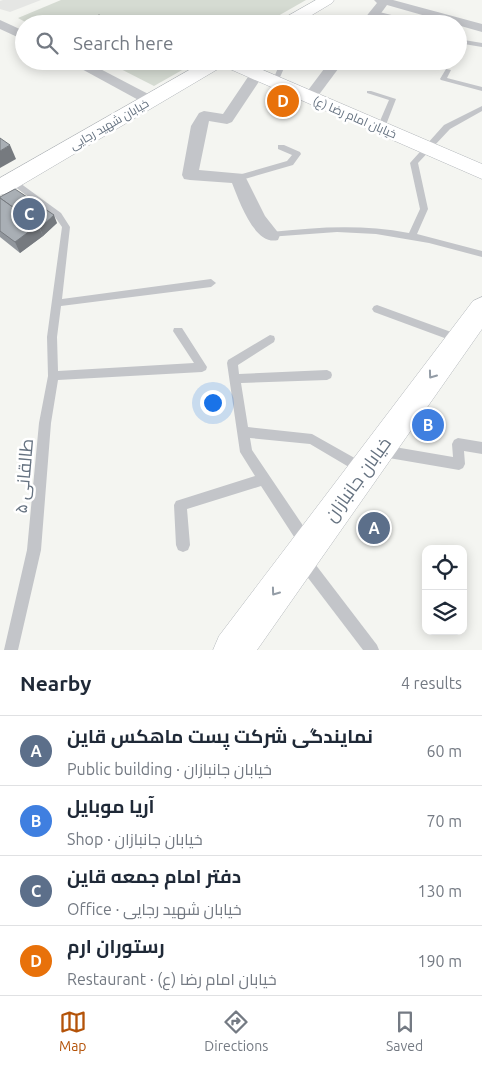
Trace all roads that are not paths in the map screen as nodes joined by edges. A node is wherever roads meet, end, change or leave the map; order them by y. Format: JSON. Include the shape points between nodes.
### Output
{"nodes":[{"id":1,"x":327,"y":0,"type":"edge"},
{"id":2,"x":383,"y":0,"type":"edge"},
{"id":3,"x":375,"y":12,"type":"junction"},
{"id":4,"x":301,"y":15,"type":"edge"},
{"id":5,"x":373,"y":15,"type":"edge"},
{"id":6,"x":387,"y":15,"type":"edge"},
{"id":7,"x":436,"y":15,"type":"edge"},
{"id":8,"x":0,"y":24,"type":"edge"},
{"id":9,"x":467,"y":24,"type":"edge"},
{"id":10,"x":482,"y":28,"type":"edge"},
{"id":11,"x":15,"y":32,"type":"edge"},
{"id":12,"x":467,"y":42,"type":"edge"},
{"id":13,"x":482,"y":45,"type":"edge"},
{"id":14,"x":91,"y":70,"type":"edge"},
{"id":15,"x":202,"y":70,"type":"edge"},
{"id":16,"x":248,"y":70,"type":"edge"},
{"id":17,"x":280,"y":70,"type":"edge"},
{"id":18,"x":330,"y":70,"type":"edge"},
{"id":19,"x":448,"y":70,"type":"dead end"},
{"id":20,"x":257,"y":74,"type":"junction"},
{"id":21,"x":275,"y":82,"type":"junction"},
{"id":22,"x":482,"y":89,"type":"edge"},
{"id":23,"x":368,"y":92,"type":"dead end"},
{"id":24,"x":310,"y":97,"type":"junction"},
{"id":25,"x":149,"y":100,"type":"junction"},
{"id":26,"x":482,"y":108,"type":"edge"},
{"id":27,"x":381,"y":128,"type":"junction"},
{"id":28,"x":281,"y":147,"type":"dead end"},
{"id":29,"x":427,"y":148,"type":"junction"},
{"id":30,"x":482,"y":172,"type":"edge"},
{"id":31,"x":238,"y":178,"type":"junction"},
{"id":32,"x":6,"y":184,"type":"edge"},
{"id":33,"x":271,"y":235,"type":"joint"},
{"id":34,"x":411,"y":238,"type":"junction"},
{"id":35,"x":482,"y":254,"type":"edge"},
{"id":36,"x":211,"y":282,"type":"dead end"},
{"id":37,"x":57,"y":303,"type":"junction"},
{"id":38,"x":377,"y":309,"type":"dead end"},
{"id":39,"x":481,"y":312,"type":"edge"},
{"id":40,"x":178,"y":331,"type":"dead end"},
{"id":41,"x":270,"y":339,"type":"dead end"},
{"id":42,"x":458,"y":339,"type":"junction"},
{"id":43,"x":327,"y":375,"type":"dead end"},
{"id":44,"x":53,"y":376,"type":"junction"},
{"id":45,"x":235,"y":379,"type":"junction"},
{"id":46,"x":243,"y":432,"type":"junction"},
{"id":47,"x":482,"y":448,"type":"edge"},
{"id":48,"x":371,"y":460,"type":"junction"},
{"id":49,"x":264,"y":479,"type":"junction"},
{"id":50,"x":183,"y":545,"type":"dead end"},
{"id":51,"x":304,"y":552,"type":"junction"},
{"id":52,"x":11,"y":650,"type":"edge"},
{"id":53,"x":233,"y":650,"type":"edge"},
{"id":54,"x":372,"y":650,"type":"edge"}],
"edges":[{"from":1,"to":4,"type":"street"},
{"from":2,"to":3,"type":"street"},
{"from":2,"to":7,"type":"street"},
{"from":3,"to":5,"type":"street"},
{"from":3,"to":6,"type":"lane"},
{"from":8,"to":11,"type":"street"},
{"from":9,"to":10,"type":"street"},
{"from":12,"to":13,"type":"lane"},
{"from":14,"to":25,"type":"street"},
{"from":15,"to":25,"type":"street","name":"خیابان شهید رجایی"},
{"from":16,"to":20,"type":"street","name":"خیابان امام رضا (ع)"},
{"from":17,"to":21,"type":"lane"},
{"from":18,"to":24,"type":"street"},
{"from":19,"to":22,"type":"lane","via":[[443,79]]},
{"from":20,"to":21,"type":"street","name":"خیابان امام رضا (ع)"},
{"from":20,"to":31,"type":"street","via":[[227,119],[204,116],[198,126],[190,175]]},
{"from":21,"to":24,"type":"street","name":"خیابان امام رضا (ع)"},
{"from":23,"to":27,"type":"lane","via":[[393,99]]},
{"from":24,"to":27,"type":"street","name":"خیابان امام رضا (ع)"},
{"from":25,"to":32,"type":"street","name":"خیابان شهید رجایی"},
{"from":26,"to":29,"type":"lane","via":[[447,127]]},
{"from":27,"to":29,"type":"street","name":"خیابان امام رضا (ع)"},
{"from":28,"to":31,"type":"lane","via":[[297,154],[290,163]]},
{"from":29,"to":30,"type":"street","name":"خیابان امام رضا (ع)"},
{"from":29,"to":34,"type":"lane","via":[[414,163],[424,209]]},
{"from":31,"to":33,"type":"street","via":[[257,219]]},
{"from":32,"to":37,"type":"lane","name":"طالقانی ۵","via":[[58,215],[66,227]]},
{"from":33,"to":34,"type":"lane","via":[[314,230],[375,231]]},
{"from":34,"to":35,"type":"lane"},
{"from":36,"to":37,"type":"lane"},
{"from":37,"to":44,"type":"lane","name":"طالقانی ۵","via":[[52,337]]},
{"from":38,"to":42,"type":"lane"},
{"from":39,"to":42,"type":"street","name":"خیابان جانبازان"},
{"from":40,"to":44,"type":"lane","via":[[202,367]]},
{"from":41,"to":45,"type":"lane","via":[[232,363]]},
{"from":42,"to":48,"type":"street","name":"خیابان جانبازان","one_way":true},
{"from":43,"to":45,"type":"lane"},
{"from":44,"to":52,"type":"lane","name":"طالقانی ۵","via":[[45,423],[34,550]]},
{"from":45,"to":46,"type":"lane"},
{"from":46,"to":48,"type":"lane","via":[[312,439]]},
{"from":46,"to":49,"type":"lane","via":[[246,452]]},
{"from":47,"to":48,"type":"lane","via":[[458,444],[459,464]]},
{"from":48,"to":51,"type":"street","name":"خیابان جانبازان"},
{"from":49,"to":50,"type":"lane","via":[[180,505]]},
{"from":49,"to":51,"type":"lane"},
{"from":51,"to":53,"type":"street","name":"خیابان جانبازان","one_way":true},
{"from":51,"to":54,"type":"lane"}]}
